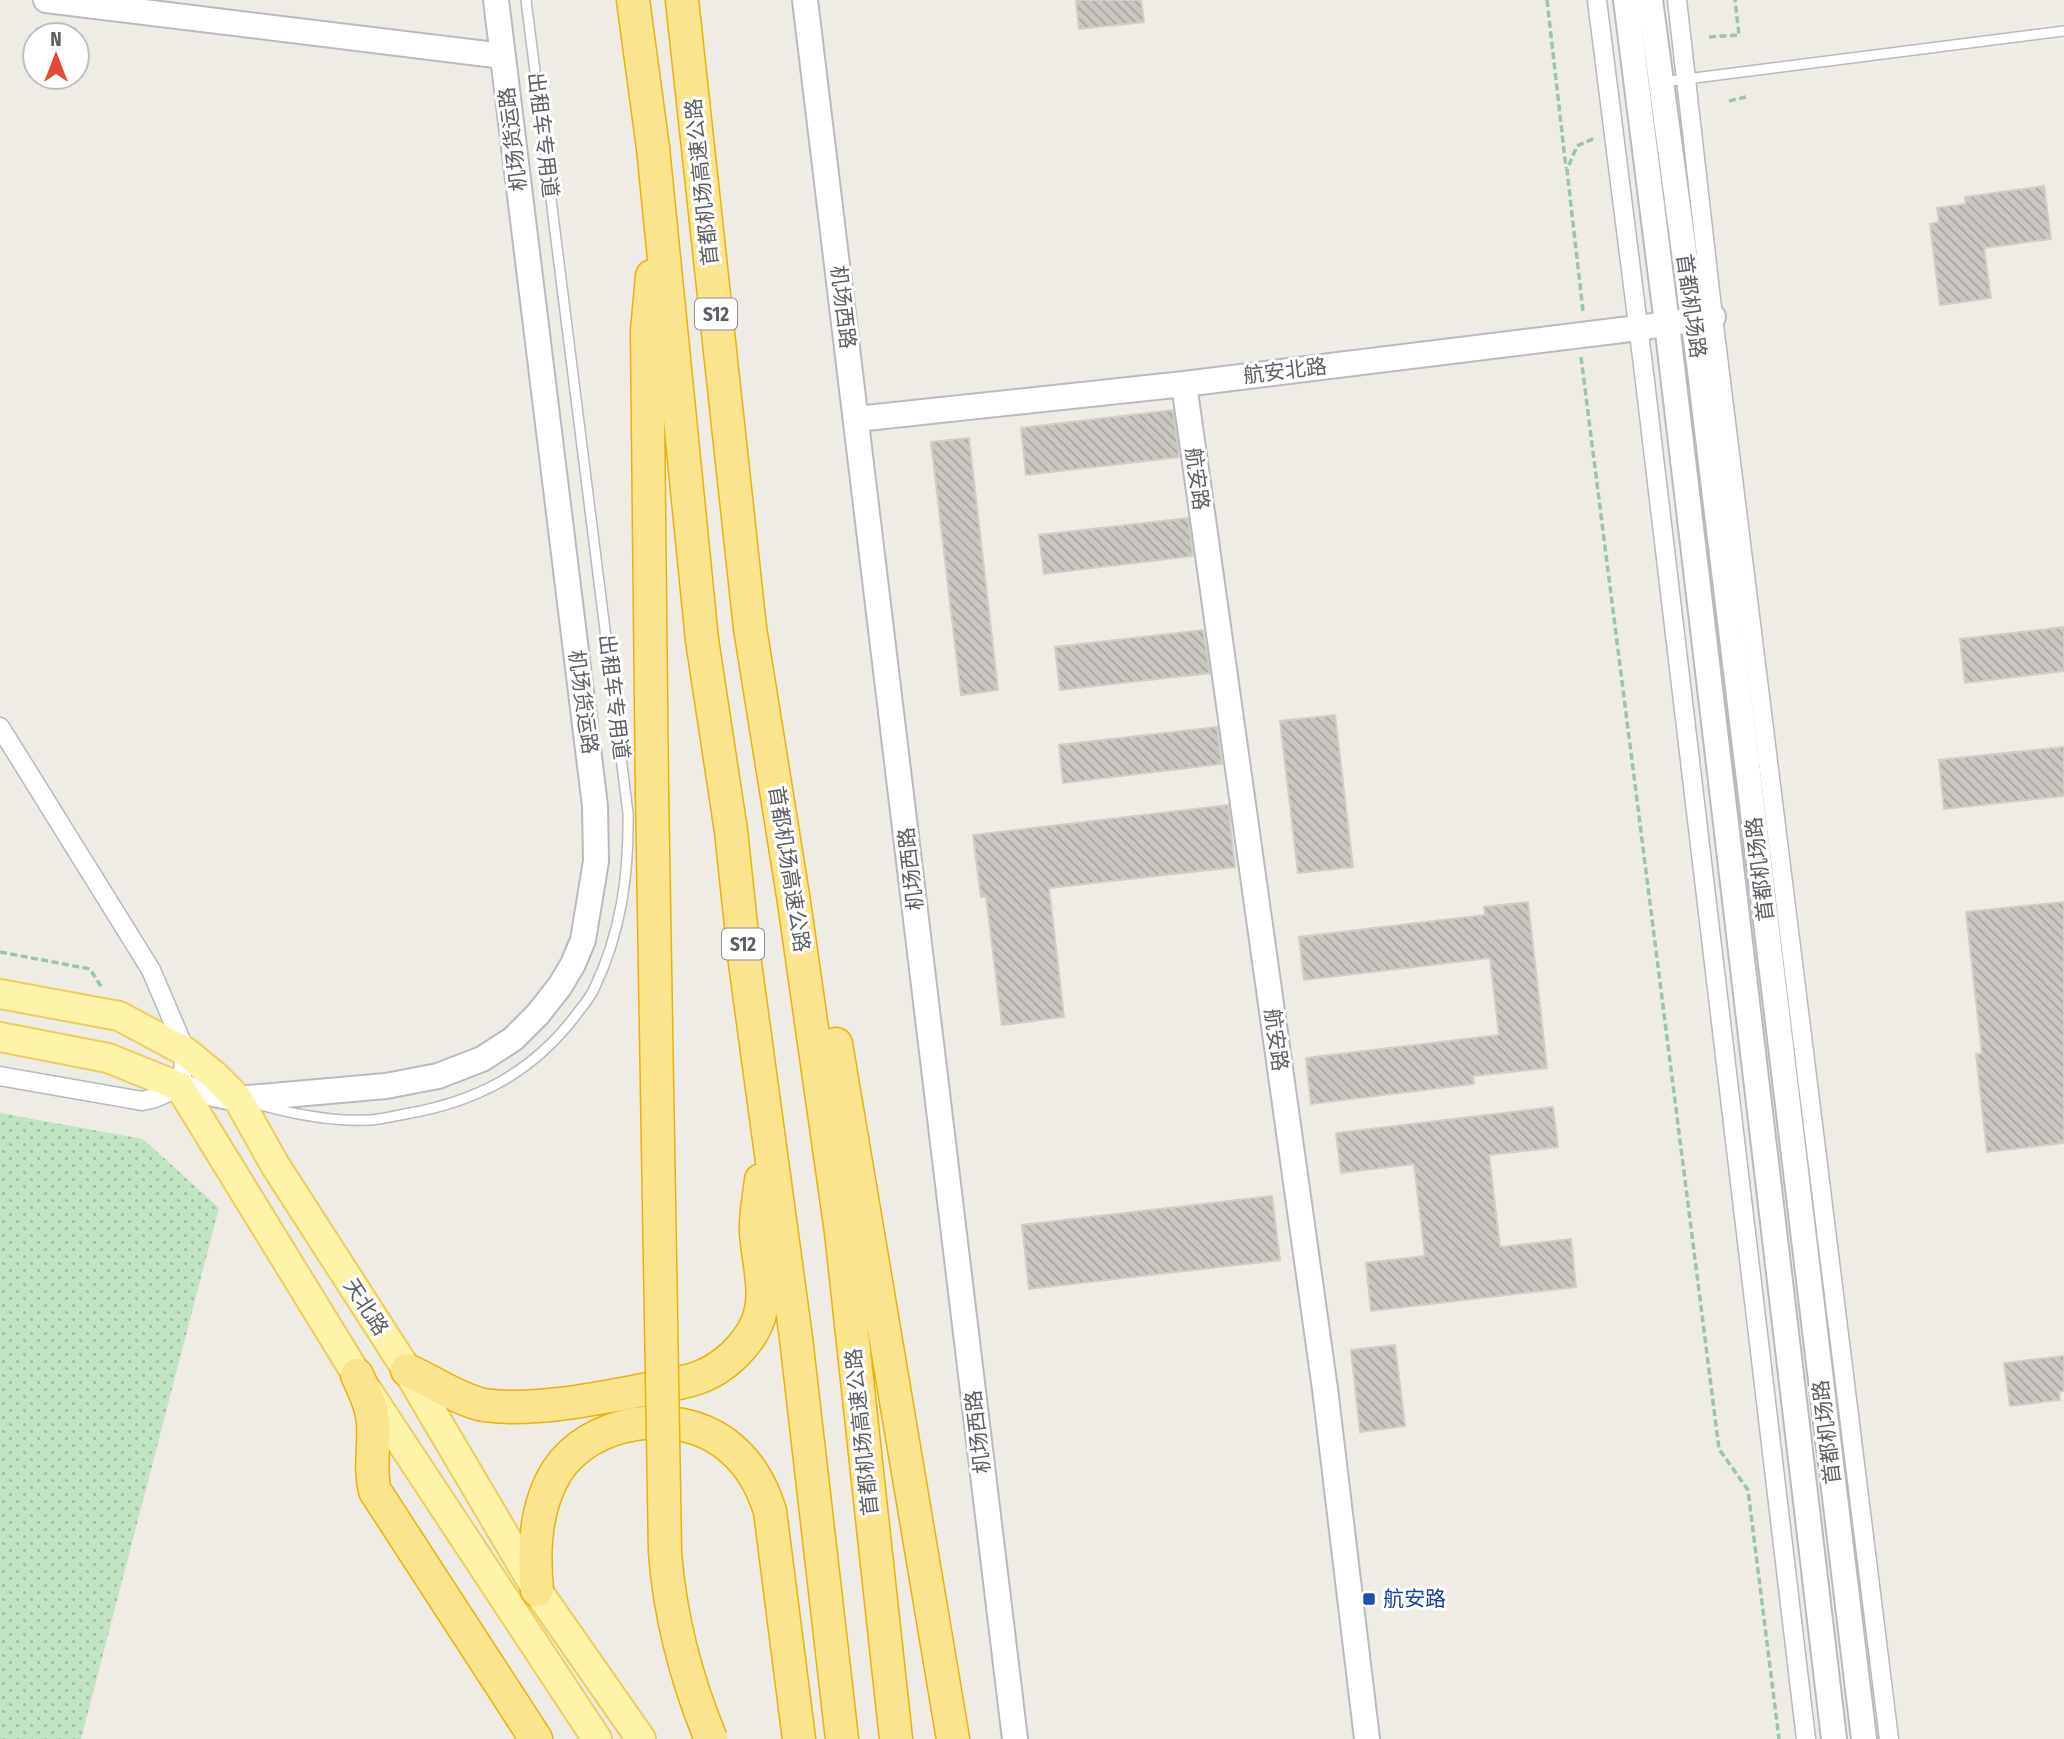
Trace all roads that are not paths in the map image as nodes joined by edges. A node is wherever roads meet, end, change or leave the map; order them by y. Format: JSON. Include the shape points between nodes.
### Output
{"nodes":[{"id":1,"x":46,"y":0,"type":"edge"},
{"id":2,"x":496,"y":0,"type":"edge"},
{"id":3,"x":526,"y":0,"type":"edge"},
{"id":4,"x":633,"y":0,"type":"edge"},
{"id":5,"x":682,"y":0,"type":"edge"},
{"id":6,"x":805,"y":0,"type":"edge"},
{"id":7,"x":1597,"y":0,"type":"edge"},
{"id":8,"x":1626,"y":0,"type":"edge"},
{"id":9,"x":1650,"y":0,"type":"edge"},
{"id":10,"x":1676,"y":0,"type":"edge"},
{"id":11,"x":2064,"y":31,"type":"edge"},
{"id":12,"x":503,"y":56,"type":"junction"},
{"id":13,"x":1685,"y":79,"type":"junction"},
{"id":14,"x":1630,"y":87,"type":"junction"},
{"id":15,"x":653,"y":148,"type":"junction"},
{"id":16,"x":1703,"y":319,"type":"junction"},
{"id":17,"x":1667,"y":324,"type":"junction"},
{"id":18,"x":1638,"y":328,"type":"junction"},
{"id":19,"x":1184,"y":384,"type":"junction"},
{"id":20,"x":857,"y":419,"type":"junction"},
{"id":21,"x":750,"y":628,"type":"junction"},
{"id":22,"x":0,"y":727,"type":"edge"},
{"id":23,"x":0,"y":993,"type":"edge"},
{"id":24,"x":0,"y":1037,"type":"edge"},
{"id":25,"x":186,"y":1052,"type":"junction"},
{"id":26,"x":0,"y":1076,"type":"edge"},
{"id":27,"x":180,"y":1087,"type":"junction"},
{"id":28,"x":238,"y":1099,"type":"junction"},
{"id":29,"x":766,"y":1120,"type":"junction"},
{"id":30,"x":407,"y":1370,"type":"junction"},
{"id":31,"x":358,"y":1375,"type":"junction"},
{"id":32,"x":537,"y":1590,"type":"junction"},
{"id":33,"x":536,"y":1739,"type":"edge"},
{"id":34,"x":597,"y":1739,"type":"edge"},
{"id":35,"x":641,"y":1739,"type":"edge"},
{"id":36,"x":711,"y":1739,"type":"edge"},
{"id":37,"x":799,"y":1739,"type":"edge"},
{"id":38,"x":842,"y":1739,"type":"edge"},
{"id":39,"x":896,"y":1739,"type":"edge"},
{"id":40,"x":953,"y":1739,"type":"edge"},
{"id":41,"x":1015,"y":1739,"type":"edge"},
{"id":42,"x":1367,"y":1739,"type":"edge"},
{"id":43,"x":1806,"y":1739,"type":"edge"},
{"id":44,"x":1834,"y":1739,"type":"edge"},
{"id":45,"x":1864,"y":1739,"type":"edge"},
{"id":46,"x":1889,"y":1739,"type":"edge"}],
"edges":[{"from":1,"to":12,"type":"street"},
{"from":2,"to":12,"type":"street","name":"机场货运路"},
{"from":3,"to":28,"type":"lane","name":"出租车专用道","via":[[627,801],[629,851],[614,942],[593,992],[543,1053],[505,1080],[460,1101],[369,1120],[301,1115]]},
{"from":4,"to":15,"type":"highway","number":"S12"},
{"from":5,"to":21,"type":"highway","name":"首都机场高速公路","number":"S12"},
{"from":6,"to":20,"type":"street","name":"机场西路"},
{"from":7,"to":14,"type":"street","name":"首都机场路"},
{"from":8,"to":14,"type":"street","name":"首都机场路"},
{"from":9,"to":14,"type":"street","name":"首都机场路"},
{"from":10,"to":13,"type":"street","name":"首都机场路"},
{"from":11,"to":13,"type":"lane"},
{"from":12,"to":28,"type":"street","name":"机场货运路","via":[[595,806],[596,861],[583,940],[573,964],[538,1014],[513,1039],[482,1059],[438,1076],[386,1086]]},
{"from":13,"to":14,"type":"lane"},
{"from":13,"to":16,"type":"street","name":"首都机场路"},
{"from":14,"to":16,"type":"street","name":"首都机场路"},
{"from":14,"to":17,"type":"street","name":"首都机场路"},
{"from":14,"to":18,"type":"street","name":"首都机场路"},
{"from":15,"to":29,"type":"highway","number":"S12","via":[[701,627]]},
{"from":15,"to":36,"type":"highway","bridge":true,"via":[[655,243],[647,331],[665,1552],[679,1646]]},
{"from":16,"to":17,"type":"street","name":"航安北路"},
{"from":16,"to":45,"type":"street","name":"首都机场路"},
{"from":16,"to":46,"type":"street","name":"首都机场路"},
{"from":17,"to":18,"type":"street","name":"航安北路"},
{"from":17,"to":44,"type":"street","name":"首都机场路"},
{"from":18,"to":19,"type":"street","name":"航安北路"},
{"from":18,"to":43,"type":"street","name":"首都机场路"},
{"from":19,"to":20,"type":"street","name":"航安北路"},
{"from":19,"to":42,"type":"street","name":"航安路","via":[[1325,1389]]},
{"from":20,"to":41,"type":"street","name":"机场西路"},
{"from":21,"to":39,"type":"highway","name":"首都机场高速公路","number":"S12","via":[[841,1233]]},
{"from":21,"to":40,"type":"highway","via":[[793,792]]},
{"from":22,"to":25,"type":"street","via":[[151,970]]},
{"from":23,"to":25,"type":"main road","name":"天北路","via":[[119,1016]]},
{"from":24,"to":27,"type":"main road","via":[[108,1058]]},
{"from":25,"to":27,"type":"street"},
{"from":25,"to":28,"type":"main road","name":"天北路"},
{"from":26,"to":27,"type":"street","via":[[142,1101]]},
{"from":27,"to":28,"type":"street","name":"机场货运路"},
{"from":27,"to":31,"type":"main road","name":"天北路"},
{"from":28,"to":30,"type":"main road","name":"天北路","via":[[275,1165]]},
{"from":29,"to":30,"type":"highway","via":[[756,1218],[760,1310],[748,1340],[717,1369],[682,1382],[593,1400],[518,1406],[472,1402]]},
{"from":29,"to":38,"type":"highway","number":"S12"},
{"from":30,"to":32,"type":"main road","name":"天北路"},
{"from":31,"to":33,"type":"highway","via":[[372,1410],[375,1491]]},
{"from":31,"to":34,"type":"main road","name":"天北路"},
{"from":32,"to":35,"type":"main road","name":"天北路"},
{"from":32,"to":37,"type":"highway","via":[[541,1508],[552,1479],[573,1451],[590,1438],[645,1424],[684,1425],[722,1441],[756,1476],[770,1511]]}]}
